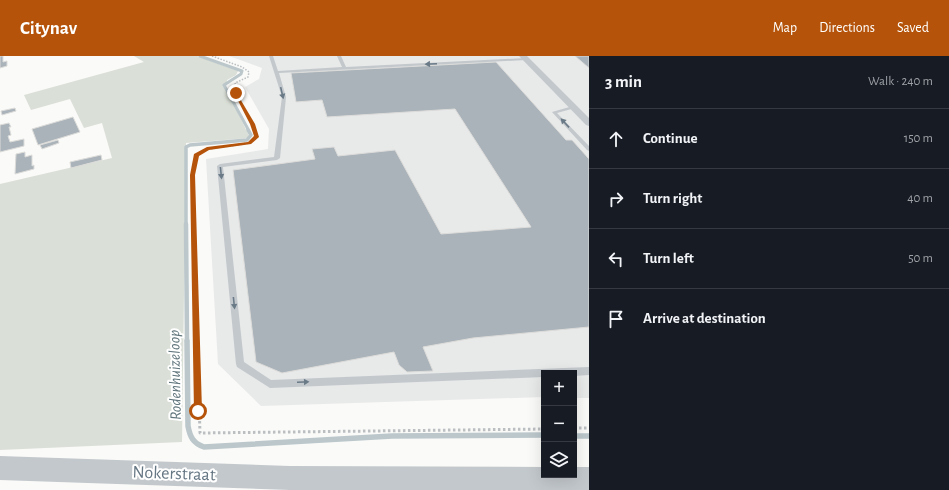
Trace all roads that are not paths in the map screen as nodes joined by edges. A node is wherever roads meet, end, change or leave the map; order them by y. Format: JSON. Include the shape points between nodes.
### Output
{"nodes":[{"id":1,"x":271,"y":56,"type":"edge"},
{"id":2,"x":339,"y":56,"type":"edge"},
{"id":3,"x":524,"y":58,"type":"edge"},
{"id":4,"x":345,"y":68,"type":"junction"},
{"id":5,"x":276,"y":72,"type":"junction"},
{"id":6,"x":573,"y":107,"type":"junction"},
{"id":7,"x":588,"y":121,"type":"edge"},
{"id":8,"x":589,"y":149,"type":"edge"},
{"id":9,"x":589,"y":371,"type":"edge"},
{"id":10,"x":577,"y":372,"type":"edge"},
{"id":11,"x":541,"y":373,"type":"edge"},
{"id":12,"x":0,"y":468,"type":"edge"},
{"id":13,"x":589,"y":479,"type":"edge"}],
"edges":[{"from":1,"to":5,"type":"lane"},
{"from":2,"to":4,"type":"lane"},
{"from":3,"to":4,"type":"lane","one_way":true},
{"from":3,"to":6,"type":"street"},
{"from":4,"to":5,"type":"lane"},
{"from":5,"to":11,"type":"lane","one_way":true,"via":[[284,97],[277,158],[220,166],[240,364],[270,384]]},
{"from":6,"to":7,"type":"street"},
{"from":8,"to":6,"type":"lane","one_way":true,"via":[[554,112]]},
{"from":9,"to":10,"type":"lane"},
{"from":12,"to":13,"type":"street","name":"Nokerstraat","via":[[290,478]]}]}
